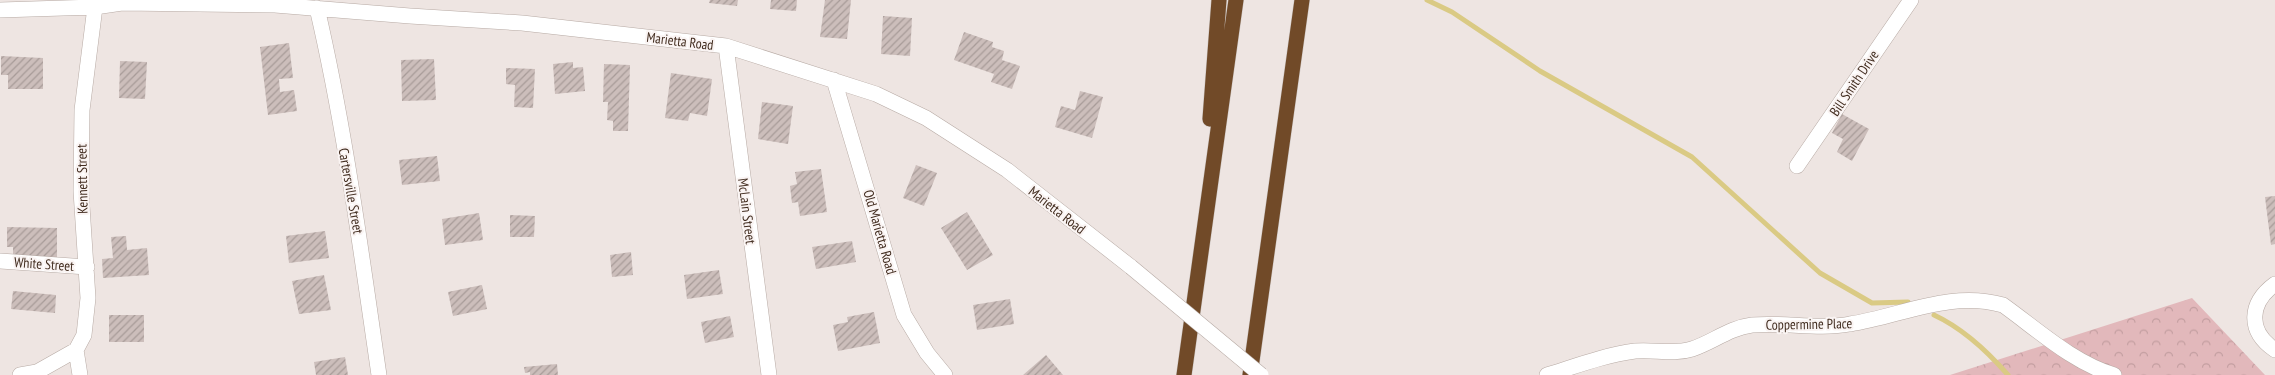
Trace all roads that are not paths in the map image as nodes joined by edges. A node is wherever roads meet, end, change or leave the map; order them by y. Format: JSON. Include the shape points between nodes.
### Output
{"nodes":[{"id":1,"x":1219,"y":0,"type":"edge"},
{"id":2,"x":1236,"y":0,"type":"edge"},
{"id":3,"x":1302,"y":0,"type":"edge"},
{"id":4,"x":1911,"y":0,"type":"edge"},
{"id":5,"x":221,"y":1,"type":"edge"},
{"id":6,"x":95,"y":7,"type":"junction"},
{"id":7,"x":317,"y":8,"type":"junction"},
{"id":8,"x":0,"y":10,"type":"edge"},
{"id":9,"x":726,"y":46,"type":"junction"},
{"id":10,"x":834,"y":80,"type":"junction"},
{"id":11,"x":1797,"y":166,"type":"dead end"},
{"id":12,"x":1200,"y":256,"type":"junction"},
{"id":13,"x":0,"y":262,"type":"edge"},
{"id":14,"x":87,"y":267,"type":"junction"},
{"id":15,"x":2275,"y":284,"type":"edge"},
{"id":16,"x":76,"y":350,"type":"junction"},
{"id":17,"x":2275,"y":350,"type":"edge"},
{"id":18,"x":20,"y":375,"type":"edge"},
{"id":19,"x":80,"y":375,"type":"edge"},
{"id":20,"x":379,"y":375,"type":"edge"},
{"id":21,"x":769,"y":375,"type":"edge"},
{"id":22,"x":945,"y":375,"type":"edge"},
{"id":23,"x":1184,"y":375,"type":"edge"},
{"id":24,"x":1250,"y":375,"type":"edge"},
{"id":25,"x":1261,"y":375,"type":"edge"},
{"id":26,"x":1547,"y":375,"type":"edge"},
{"id":27,"x":2114,"y":375,"type":"edge"}],
"edges":[{"from":1,"to":12,"type":"highway"},
{"from":2,"to":12,"type":"highway"},
{"from":3,"to":24,"type":"highway"},
{"from":4,"to":11,"type":"street","name":"Bill Smith Drive"},
{"from":5,"to":6,"type":"street","name":"Marietta Road","via":[[122,3]]},
{"from":5,"to":7,"type":"street","name":"Marietta Road"},
{"from":6,"to":8,"type":"street","name":"Marietta Road"},
{"from":6,"to":14,"type":"street","name":"Kennett Street","via":[[82,110],[81,191]]},
{"from":7,"to":9,"type":"street","name":"Marietta Road","via":[[522,22]]},
{"from":7,"to":20,"type":"street","name":"Cartersville Street","via":[[327,50]]},
{"from":9,"to":10,"type":"street","name":"Marietta Road"},
{"from":9,"to":21,"type":"street","name":"McLain Street"},
{"from":10,"to":22,"type":"street","name":"Old Marietta Road","via":[[904,315]]},
{"from":10,"to":25,"type":"street","name":"Marietta Road","bridge":true,"via":[[876,94],[926,118],[1007,170]]},
{"from":12,"to":23,"type":"highway"},
{"from":13,"to":14,"type":"street","name":"White Street"},
{"from":14,"to":16,"type":"street","name":"Kennett Street","via":[[84,335]]},
{"from":15,"to":17,"type":"street","via":[[2257,303],[2254,318],[2257,332]]},
{"from":16,"to":18,"type":"street","via":[[37,372]]},
{"from":16,"to":19,"type":"street"},
{"from":26,"to":27,"type":"street","name":"Coppermine Place","via":[[1606,356],[1692,348],[1751,325],[1848,325],[1895,315],[1930,303],[1964,300],[2003,305],[2074,357],[2094,369]]}]}
